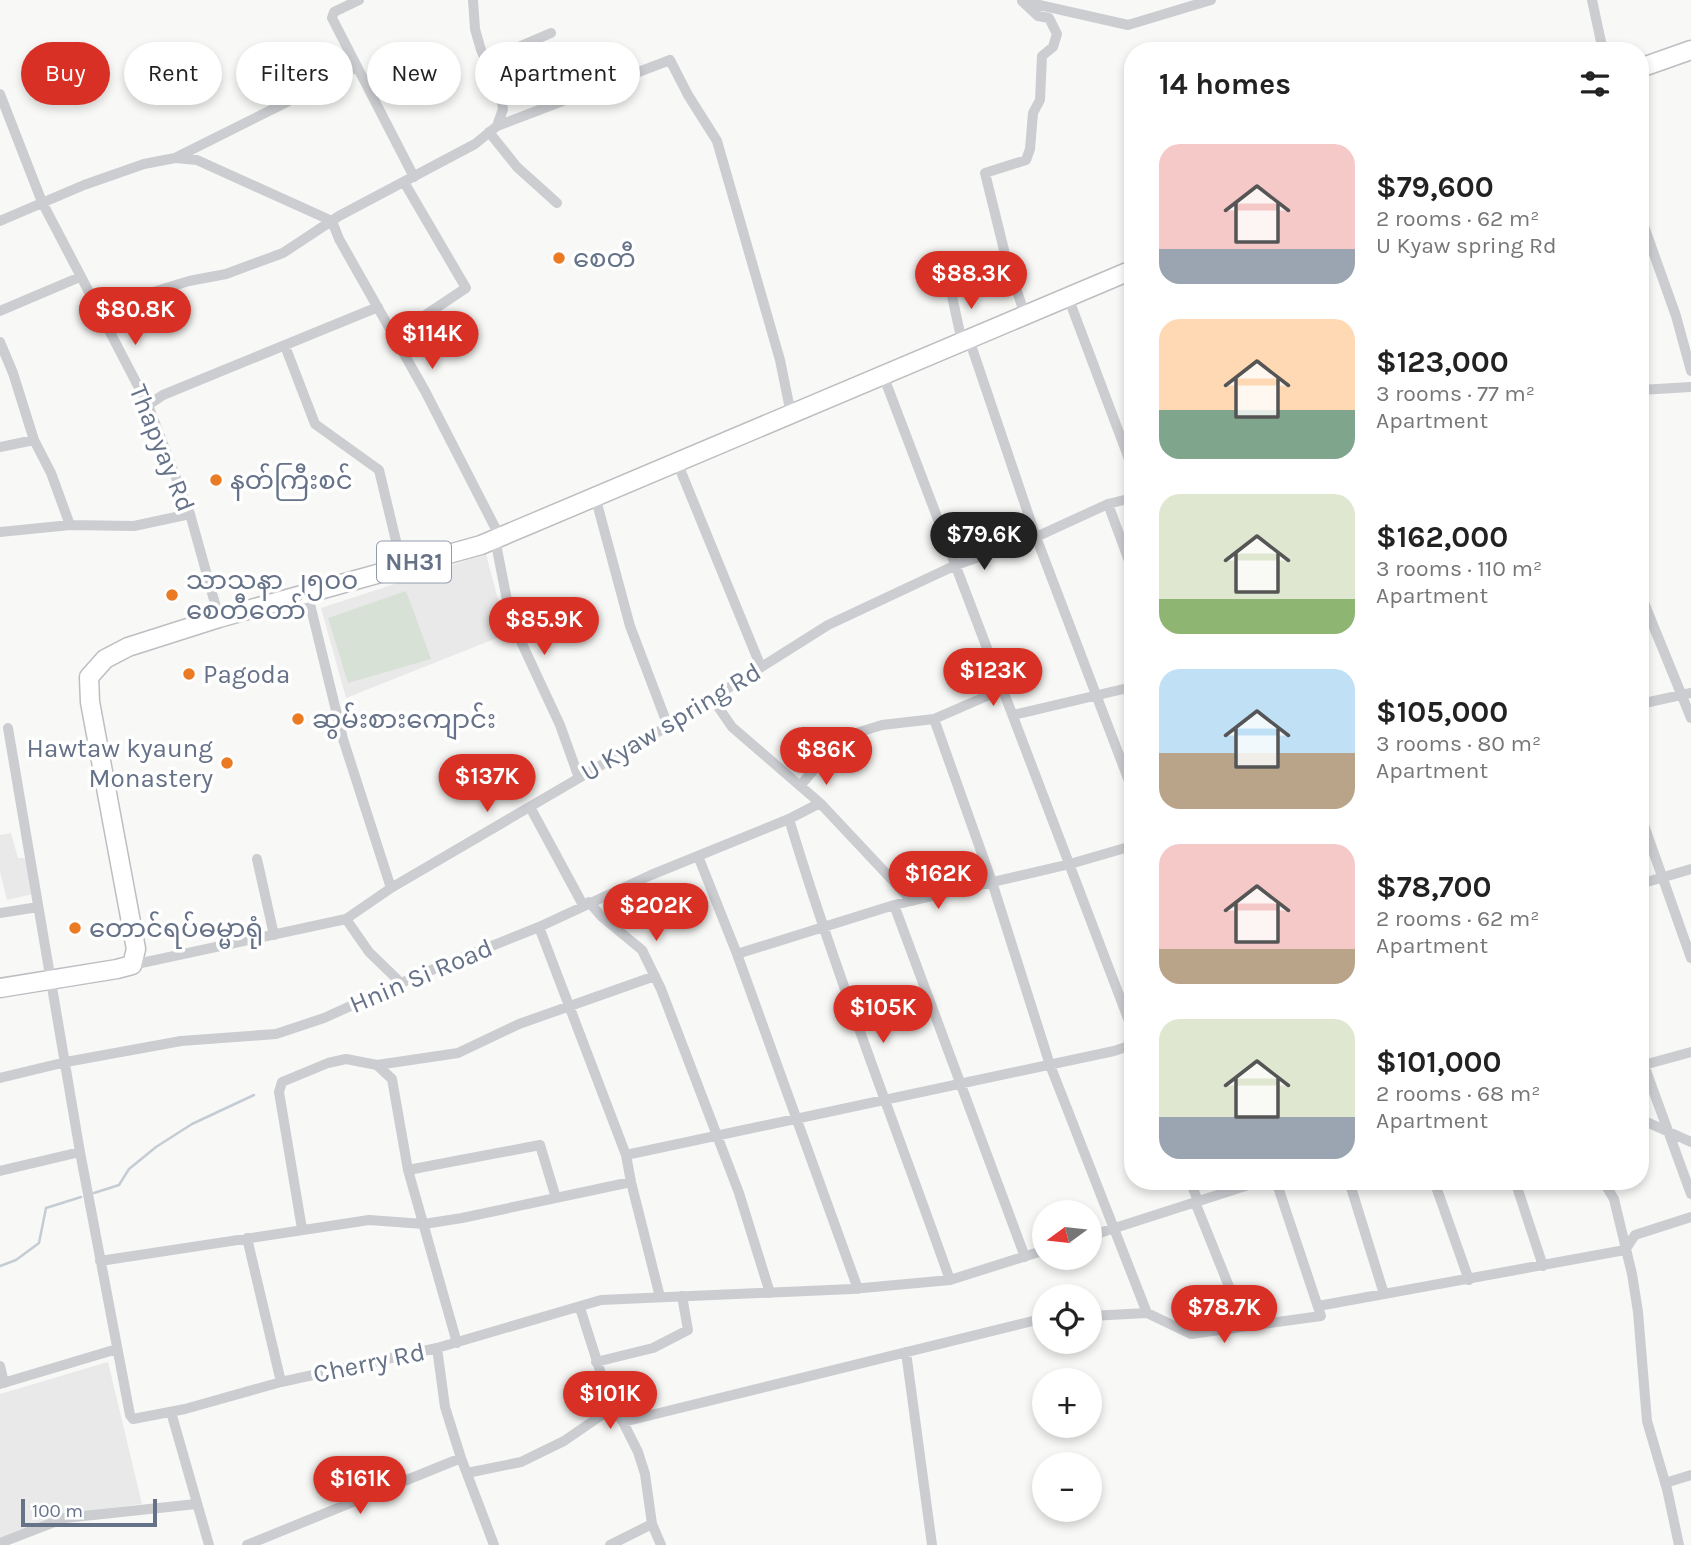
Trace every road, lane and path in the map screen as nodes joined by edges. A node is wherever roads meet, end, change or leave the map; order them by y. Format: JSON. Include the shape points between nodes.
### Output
{"nodes":[{"id":1,"x":359,"y":0,"type":"edge"},
{"id":2,"x":472,"y":0,"type":"edge"},
{"id":3,"x":1211,"y":0,"type":"edge"},
{"id":4,"x":1592,"y":0,"type":"edge"},
{"id":5,"x":551,"y":33,"type":"dead end"},
{"id":6,"x":479,"y":42,"type":"edge"},
{"id":7,"x":530,"y":42,"type":"edge"},
{"id":8,"x":1601,"y":42,"type":"edge"},
{"id":9,"x":1689,"y":56,"type":"edge"},
{"id":10,"x":1649,"y":66,"type":"edge"},
{"id":11,"x":356,"y":67,"type":"junction"},
{"id":12,"x":0,"y":94,"type":"edge"},
{"id":13,"x":502,"y":105,"type":"edge"},
{"id":14,"x":493,"y":129,"type":"junction"},
{"id":15,"x":175,"y":158,"type":"junction"},
{"id":16,"x":409,"y":179,"type":"junction"},
{"id":17,"x":43,"y":202,"type":"junction"},
{"id":18,"x":557,"y":203,"type":"dead end"},
{"id":19,"x":0,"y":221,"type":"edge"},
{"id":20,"x":332,"y":221,"type":"junction"},
{"id":21,"x":1649,"y":240,"type":"edge"},
{"id":22,"x":1124,"y":273,"type":"edge"},
{"id":23,"x":80,"y":277,"type":"junction"},
{"id":24,"x":950,"y":287,"type":"dead end"},
{"id":25,"x":1068,"y":297,"type":"junction"},
{"id":26,"x":377,"y":307,"type":"junction"},
{"id":27,"x":98,"y":309,"type":"junction"},
{"id":28,"x":0,"y":311,"type":"edge"},
{"id":29,"x":1025,"y":316,"type":"junction"},
{"id":30,"x":394,"y":336,"type":"junction"},
{"id":31,"x":965,"y":341,"type":"junction"},
{"id":32,"x":0,"y":342,"type":"edge"},
{"id":33,"x":285,"y":346,"type":"junction"},
{"id":34,"x":1691,"y":371,"type":"edge"},
{"id":35,"x":883,"y":375,"type":"junction"},
{"id":36,"x":1691,"y":387,"type":"edge"},
{"id":37,"x":1649,"y":389,"type":"edge"},
{"id":38,"x":148,"y":405,"type":"junction"},
{"id":39,"x":792,"y":414,"type":"junction"},
{"id":40,"x":34,"y":440,"type":"junction"},
{"id":41,"x":1124,"y":446,"type":"edge"},
{"id":42,"x":0,"y":447,"type":"edge"},
{"id":43,"x":677,"y":462,"type":"junction"},
{"id":44,"x":595,"y":496,"type":"junction"},
{"id":45,"x":1124,"y":500,"type":"edge"},
{"id":46,"x":1108,"y":504,"type":"junction"},
{"id":47,"x":190,"y":514,"type":"junction"},
{"id":48,"x":70,"y":525,"type":"junction"},
{"id":49,"x":0,"y":532,"type":"edge"},
{"id":50,"x":1036,"y":537,"type":"junction"},
{"id":51,"x":497,"y":538,"type":"junction"},
{"id":52,"x":1124,"y":547,"type":"edge"},
{"id":53,"x":956,"y":565,"type":"junction"},
{"id":54,"x":402,"y":566,"type":"junction"},
{"id":55,"x":307,"y":592,"type":"junction"},
{"id":56,"x":1649,"y":612,"type":"edge"},
{"id":57,"x":219,"y":618,"type":"junction"},
{"id":58,"x":761,"y":667,"type":"junction"},
{"id":59,"x":1003,"y":689,"type":"junction"},
{"id":60,"x":1124,"y":689,"type":"edge"},
{"id":61,"x":1687,"y":694,"type":"edge"},
{"id":62,"x":1097,"y":696,"type":"junction"},
{"id":63,"x":712,"y":698,"type":"junction"},
{"id":64,"x":1649,"y":702,"type":"edge"},
{"id":65,"x":1013,"y":715,"type":"junction"},
{"id":66,"x":1691,"y":718,"type":"edge"},
{"id":67,"x":934,"y":719,"type":"junction"},
{"id":68,"x":668,"y":726,"type":"junction"},
{"id":69,"x":8,"y":728,"type":"dead end"},
{"id":70,"x":1124,"y":768,"type":"edge"},
{"id":71,"x":579,"y":778,"type":"junction"},
{"id":72,"x":800,"y":786,"type":"junction"},
{"id":73,"x":820,"y":803,"type":"junction"},
{"id":74,"x":530,"y":807,"type":"junction"},
{"id":75,"x":789,"y":819,"type":"junction"},
{"id":76,"x":1649,"y":840,"type":"edge"},
{"id":77,"x":1124,"y":848,"type":"edge"},
{"id":78,"x":698,"y":856,"type":"junction"},
{"id":79,"x":257,"y":859,"type":"dead end"},
{"id":80,"x":1070,"y":864,"type":"junction"},
{"id":81,"x":1691,"y":869,"type":"edge"},
{"id":82,"x":1662,"y":877,"type":"junction"},
{"id":83,"x":1649,"y":881,"type":"edge"},
{"id":84,"x":992,"y":883,"type":"junction"},
{"id":85,"x":391,"y":888,"type":"junction"},
{"id":86,"x":912,"y":901,"type":"junction"},
{"id":87,"x":586,"y":903,"type":"junction"},
{"id":88,"x":894,"y":905,"type":"junction"},
{"id":89,"x":38,"y":907,"type":"junction"},
{"id":90,"x":0,"y":913,"type":"edge"},
{"id":91,"x":346,"y":919,"type":"junction"},
{"id":92,"x":538,"y":927,"type":"junction"},
{"id":93,"x":822,"y":928,"type":"junction"},
{"id":94,"x":274,"y":934,"type":"junction"},
{"id":95,"x":737,"y":954,"type":"junction"},
{"id":96,"x":1691,"y":958,"type":"edge"},
{"id":97,"x":132,"y":965,"type":"junction"},
{"id":98,"x":655,"y":976,"type":"junction"},
{"id":99,"x":52,"y":980,"type":"junction"},
{"id":100,"x":401,"y":984,"type":"junction"},
{"id":101,"x":0,"y":988,"type":"edge"},
{"id":102,"x":569,"y":1005,"type":"junction"},
{"id":103,"x":1124,"y":1008,"type":"edge"},
{"id":104,"x":1124,"y":1047,"type":"edge"},
{"id":105,"x":1691,"y":1052,"type":"edge"},
{"id":106,"x":1649,"y":1060,"type":"edge"},
{"id":107,"x":66,"y":1062,"type":"junction"},
{"id":108,"x":377,"y":1065,"type":"junction"},
{"id":109,"x":1050,"y":1065,"type":"junction"},
{"id":110,"x":0,"y":1078,"type":"edge"},
{"id":111,"x":1649,"y":1082,"type":"edge"},
{"id":112,"x":959,"y":1084,"type":"junction"},
{"id":113,"x":887,"y":1100,"type":"junction"},
{"id":114,"x":797,"y":1119,"type":"junction"},
{"id":115,"x":1649,"y":1122,"type":"edge"},
{"id":116,"x":1668,"y":1132,"type":"junction"},
{"id":117,"x":717,"y":1136,"type":"junction"},
{"id":118,"x":1691,"y":1142,"type":"edge"},
{"id":119,"x":80,"y":1152,"type":"junction"},
{"id":120,"x":626,"y":1155,"type":"junction"},
{"id":121,"x":408,"y":1170,"type":"junction"},
{"id":122,"x":0,"y":1171,"type":"edge"},
{"id":123,"x":631,"y":1182,"type":"junction"},
{"id":124,"x":1193,"y":1190,"type":"edge"},
{"id":125,"x":1233,"y":1190,"type":"edge"},
{"id":126,"x":1279,"y":1190,"type":"edge"},
{"id":127,"x":1352,"y":1190,"type":"edge"},
{"id":128,"x":1437,"y":1190,"type":"edge"},
{"id":129,"x":1518,"y":1190,"type":"edge"},
{"id":130,"x":1608,"y":1190,"type":"edge"},
{"id":131,"x":1691,"y":1194,"type":"edge"},
{"id":132,"x":556,"y":1198,"type":"junction"},
{"id":133,"x":1196,"y":1202,"type":"junction"},
{"id":134,"x":1691,"y":1217,"type":"edge"},
{"id":135,"x":424,"y":1224,"type":"junction"},
{"id":136,"x":1113,"y":1228,"type":"junction"},
{"id":137,"x":302,"y":1229,"type":"junction"},
{"id":138,"x":1102,"y":1232,"type":"edge"},
{"id":139,"x":247,"y":1238,"type":"junction"},
{"id":140,"x":1625,"y":1250,"type":"junction"},
{"id":141,"x":1032,"y":1254,"type":"edge"},
{"id":142,"x":1025,"y":1256,"type":"junction"},
{"id":143,"x":100,"y":1261,"type":"junction"},
{"id":144,"x":1543,"y":1266,"type":"junction"},
{"id":145,"x":950,"y":1280,"type":"junction"},
{"id":146,"x":1469,"y":1280,"type":"junction"},
{"id":147,"x":858,"y":1289,"type":"junction"},
{"id":148,"x":770,"y":1293,"type":"junction"},
{"id":149,"x":1232,"y":1294,"type":"dead end"},
{"id":150,"x":1384,"y":1294,"type":"junction"},
{"id":151,"x":660,"y":1297,"type":"junction"},
{"id":152,"x":682,"y":1297,"type":"junction"},
{"id":153,"x":1318,"y":1306,"type":"junction"},
{"id":154,"x":580,"y":1308,"type":"junction"},
{"id":155,"x":1147,"y":1313,"type":"junction"},
{"id":156,"x":1102,"y":1315,"type":"edge"},
{"id":157,"x":1032,"y":1321,"type":"edge"},
{"id":158,"x":457,"y":1343,"type":"junction"},
{"id":159,"x":117,"y":1349,"type":"junction"},
{"id":160,"x":438,"y":1349,"type":"junction"},
{"id":161,"x":906,"y":1353,"type":"junction"},
{"id":162,"x":596,"y":1362,"type":"junction"},
{"id":163,"x":0,"y":1366,"type":"edge"},
{"id":164,"x":281,"y":1382,"type":"junction"},
{"id":165,"x":2,"y":1384,"type":"edge"},
{"id":166,"x":612,"y":1408,"type":"junction"},
{"id":167,"x":171,"y":1412,"type":"junction"},
{"id":168,"x":623,"y":1422,"type":"junction"},
{"id":169,"x":461,"y":1458,"type":"junction"},
{"id":170,"x":467,"y":1473,"type":"junction"},
{"id":171,"x":1691,"y":1475,"type":"edge"},
{"id":172,"x":1665,"y":1483,"type":"junction"},
{"id":173,"x":196,"y":1504,"type":"junction"},
{"id":174,"x":652,"y":1524,"type":"junction"},
{"id":175,"x":0,"y":1543,"type":"edge"},
{"id":176,"x":209,"y":1545,"type":"edge"},
{"id":177,"x":247,"y":1545,"type":"edge"},
{"id":178,"x":494,"y":1545,"type":"edge"},
{"id":179,"x":610,"y":1545,"type":"edge"},
{"id":180,"x":661,"y":1545,"type":"edge"},
{"id":181,"x":932,"y":1545,"type":"edge"},
{"id":182,"x":1679,"y":1545,"type":"edge"}],
"edges":[{"from":1,"to":11,"type":"street","via":[[334,12],[332,18]]},
{"from":2,"to":6,"type":"street"},
{"from":3,"to":29,"type":"street","via":[[1128,25],[1023,1],[1038,16],[1049,18],[1057,34],[1053,47],[1042,56],[1040,100],[1033,113],[1026,160],[985,173]]},
{"from":4,"to":8,"type":"street"},
{"from":5,"to":7,"type":"street"},
{"from":9,"to":10,"type":"highway"},
{"from":11,"to":15,"type":"street"},
{"from":11,"to":16,"type":"street"},
{"from":12,"to":17,"type":"street","name":"Thapyay Rd"},
{"from":13,"to":14,"type":"street"},
{"from":14,"to":16,"type":"street","via":[[475,144]]},
{"from":14,"to":18,"type":"street","via":[[517,167]]},
{"from":14,"to":39,"type":"street","via":[[670,60],[717,141]]},
{"from":15,"to":17,"type":"street","via":[[144,164]]},
{"from":15,"to":20,"type":"street","via":[[197,160]]},
{"from":16,"to":20,"type":"street"},
{"from":16,"to":30,"type":"street","via":[[466,288]]},
{"from":17,"to":19,"type":"street"},
{"from":17,"to":23,"type":"street","name":"Thapyay Rd"},
{"from":20,"to":26,"type":"street"},
{"from":20,"to":27,"type":"street","via":[[283,253],[252,265]]},
{"from":21,"to":34,"type":"street"},
{"from":22,"to":25,"type":"highway","number":"NH31"},
{"from":23,"to":27,"type":"street","name":"Thapyay Rd"},
{"from":23,"to":28,"type":"street"},
{"from":24,"to":31,"type":"street"},
{"from":25,"to":29,"type":"highway","number":"NH31"},
{"from":25,"to":41,"type":"street"},
{"from":26,"to":30,"type":"street"},
{"from":26,"to":33,"type":"street"},
{"from":27,"to":38,"type":"street","name":"Thapyay Rd"},
{"from":29,"to":31,"type":"highway","number":"NH31"},
{"from":30,"to":51,"type":"street"},
{"from":31,"to":35,"type":"highway","number":"NH31"},
{"from":31,"to":50,"type":"street"},
{"from":32,"to":40,"type":"street"},
{"from":33,"to":38,"type":"street"},
{"from":33,"to":54,"type":"street","via":[[315,424],[379,470]]},
{"from":35,"to":39,"type":"highway","number":"NH31"},
{"from":35,"to":53,"type":"street"},
{"from":36,"to":37,"type":"street"},
{"from":38,"to":47,"type":"street","name":"Thapyay Rd"},
{"from":39,"to":43,"type":"highway","number":"NH31"},
{"from":40,"to":42,"type":"street"},
{"from":40,"to":48,"type":"street"},
{"from":43,"to":44,"type":"highway","number":"NH31"},
{"from":43,"to":58,"type":"street"},
{"from":44,"to":51,"type":"highway","number":"NH31"},
{"from":44,"to":68,"type":"street","via":[[630,626]]},
{"from":45,"to":46,"type":"street","name":"U Kyaw spring Rd"},
{"from":46,"to":50,"type":"street","name":"U Kyaw spring Rd"},
{"from":46,"to":52,"type":"street"},
{"from":47,"to":48,"type":"street","via":[[134,526]]},
{"from":47,"to":57,"type":"street","name":"Thapyay Rd"},
{"from":48,"to":49,"type":"street"},
{"from":50,"to":53,"type":"street","name":"U Kyaw spring Rd"},
{"from":50,"to":62,"type":"street"},
{"from":51,"to":54,"type":"highway","number":"NH31"},
{"from":51,"to":71,"type":"street","via":[[510,620],[560,724]]},
{"from":53,"to":58,"type":"street","name":"U Kyaw spring Rd","via":[[828,625]]},
{"from":53,"to":59,"type":"street"},
{"from":54,"to":55,"type":"highway","number":"NH31"},
{"from":55,"to":57,"type":"highway","number":"NH31"},
{"from":55,"to":85,"type":"street","via":[[343,739]]},
{"from":56,"to":61,"type":"street"},
{"from":57,"to":97,"type":"highway","number":"NH31","via":[[128,647],[106,659],[89,677],[136,949]]},
{"from":58,"to":63,"type":"street","name":"U Kyaw spring Rd"},
{"from":59,"to":65,"type":"street"},
{"from":59,"to":67,"type":"street"},
{"from":60,"to":62,"type":"street"},
{"from":61,"to":64,"type":"street"},
{"from":61,"to":66,"type":"street"},
{"from":62,"to":65,"type":"street"},
{"from":62,"to":70,"type":"street"},
{"from":63,"to":68,"type":"street","name":"U Kyaw spring Rd"},
{"from":63,"to":72,"type":"street","via":[[732,727]]},
{"from":65,"to":80,"type":"street"},
{"from":67,"to":72,"type":"street","via":[[882,725],[850,735]]},
{"from":67,"to":84,"type":"street"},
{"from":68,"to":71,"type":"street","name":"U Kyaw spring Rd"},
{"from":69,"to":89,"type":"street","name":"Cherry Rd"},
{"from":71,"to":74,"type":"street","name":"U Kyaw spring Rd"},
{"from":72,"to":73,"type":"street"},
{"from":73,"to":75,"type":"street","name":"Hnin Si Road"},
{"from":73,"to":86,"type":"street"},
{"from":74,"to":85,"type":"street","name":"U Kyaw spring Rd"},
{"from":74,"to":87,"type":"street"},
{"from":75,"to":78,"type":"street","name":"Hnin Si Road"},
{"from":75,"to":93,"type":"street"},
{"from":76,"to":82,"type":"street"},
{"from":77,"to":80,"type":"street"},
{"from":78,"to":87,"type":"street","name":"Hnin Si Road"},
{"from":78,"to":95,"type":"street"},
{"from":79,"to":94,"type":"street"},
{"from":80,"to":84,"type":"street"},
{"from":80,"to":103,"type":"street"},
{"from":81,"to":82,"type":"street"},
{"from":82,"to":83,"type":"street"},
{"from":82,"to":96,"type":"street"},
{"from":84,"to":86,"type":"street"},
{"from":84,"to":109,"type":"street"},
{"from":85,"to":91,"type":"street","name":"U Kyaw spring Rd"},
{"from":86,"to":88,"type":"street"},
{"from":87,"to":92,"type":"street","name":"Hnin Si Road"},
{"from":87,"to":98,"type":"street","via":[[642,950]]},
{"from":88,"to":93,"type":"street"},
{"from":88,"to":112,"type":"street"},
{"from":89,"to":90,"type":"street"},
{"from":89,"to":99,"type":"street","name":"Cherry Rd"},
{"from":91,"to":94,"type":"street","name":"U Kyaw spring Rd"},
{"from":91,"to":100,"type":"street","via":[[369,952]]},
{"from":92,"to":100,"type":"street","name":"Hnin Si Road"},
{"from":92,"to":102,"type":"street"},
{"from":93,"to":95,"type":"street"},
{"from":93,"to":113,"type":"street"},
{"from":94,"to":97,"type":"street","name":"U Kyaw spring Rd"},
{"from":95,"to":114,"type":"street"},
{"from":97,"to":99,"type":"highway"},
{"from":98,"to":102,"type":"street"},
{"from":98,"to":117,"type":"street"},
{"from":99,"to":101,"type":"highway"},
{"from":99,"to":107,"type":"street","name":"Cherry Rd"},
{"from":100,"to":107,"type":"street","name":"Hnin Si Road","via":[[276,1034],[181,1041]]},
{"from":102,"to":108,"type":"street","via":[[458,1053]]},
{"from":102,"to":120,"type":"street"},
{"from":104,"to":109,"type":"street"},
{"from":105,"to":106,"type":"street"},
{"from":107,"to":110,"type":"street","name":"Hnin Si Road"},
{"from":107,"to":119,"type":"street","name":"Cherry Rd"},
{"from":108,"to":121,"type":"street","via":[[392,1079]]},
{"from":108,"to":137,"type":"street","via":[[346,1059],[282,1082],[279,1093]]},
{"from":109,"to":112,"type":"street"},
{"from":109,"to":136,"type":"street"},
{"from":111,"to":116,"type":"street"},
{"from":112,"to":113,"type":"street"},
{"from":112,"to":142,"type":"street"},
{"from":113,"to":114,"type":"street"},
{"from":113,"to":145,"type":"street"},
{"from":114,"to":117,"type":"street"},
{"from":114,"to":147,"type":"street"},
{"from":115,"to":116,"type":"street"},
{"from":116,"to":118,"type":"street"},
{"from":116,"to":131,"type":"street"},
{"from":117,"to":120,"type":"street"},
{"from":117,"to":148,"type":"street"},
{"from":119,"to":122,"type":"street"},
{"from":119,"to":143,"type":"street","name":"Cherry Rd"},
{"from":120,"to":123,"type":"street"},
{"from":121,"to":132,"type":"street","via":[[540,1145]]},
{"from":121,"to":135,"type":"street"},
{"from":123,"to":132,"type":"street"},
{"from":123,"to":151,"type":"street"},
{"from":124,"to":133,"type":"street"},
{"from":125,"to":133,"type":"street"},
{"from":126,"to":153,"type":"street"},
{"from":127,"to":150,"type":"street"},
{"from":128,"to":146,"type":"street"},
{"from":129,"to":144,"type":"street"},
{"from":130,"to":140,"type":"street"},
{"from":132,"to":135,"type":"street"},
{"from":133,"to":136,"type":"street"},
{"from":133,"to":149,"type":"street"},
{"from":134,"to":140,"type":"street","via":[[1635,1235]]},
{"from":135,"to":137,"type":"street","via":[[369,1220]]},
{"from":135,"to":158,"type":"street"},
{"from":136,"to":138,"type":"street"},
{"from":136,"to":155,"type":"street"},
{"from":137,"to":139,"type":"street"},
{"from":139,"to":143,"type":"street"},
{"from":139,"to":164,"type":"street"},
{"from":140,"to":144,"type":"street"},
{"from":140,"to":172,"type":"street","via":[[1638,1312],[1647,1421]]},
{"from":141,"to":142,"type":"street","name":"Cherry Rd"},
{"from":142,"to":145,"type":"street","name":"Cherry Rd"},
{"from":143,"to":159,"type":"street","name":"Cherry Rd"},
{"from":144,"to":146,"type":"street"},
{"from":145,"to":147,"type":"street","name":"Cherry Rd"},
{"from":146,"to":150,"type":"street"},
{"from":147,"to":148,"type":"street","name":"Cherry Rd"},
{"from":148,"to":152,"type":"street","name":"Cherry Rd"},
{"from":150,"to":153,"type":"street"},
{"from":151,"to":152,"type":"street","name":"Cherry Rd"},
{"from":151,"to":154,"type":"street","name":"Cherry Rd","via":[[601,1300]]},
{"from":152,"to":162,"type":"street","via":[[688,1330],[653,1349]]},
{"from":153,"to":155,"type":"street","via":[[1321,1316],[1191,1334]]},
{"from":154,"to":158,"type":"street","name":"Cherry Rd"},
{"from":154,"to":162,"type":"street"},
{"from":155,"to":156,"type":"street"},
{"from":157,"to":161,"type":"street"},
{"from":158,"to":160,"type":"street","name":"Cherry Rd"},
{"from":159,"to":165,"type":"street"},
{"from":159,"to":167,"type":"street","name":"Cherry Rd","via":[[133,1419]]},
{"from":160,"to":164,"type":"street","name":"Cherry Rd"},
{"from":160,"to":169,"type":"street","via":[[445,1407]]},
{"from":161,"to":168,"type":"street"},
{"from":161,"to":181,"type":"street"},
{"from":162,"to":166,"type":"street"},
{"from":163,"to":165,"type":"street"},
{"from":164,"to":167,"type":"street","name":"Cherry Rd"},
{"from":166,"to":168,"type":"street"},
{"from":166,"to":170,"type":"street","via":[[564,1441],[521,1462]]},
{"from":167,"to":173,"type":"street"},
{"from":168,"to":174,"type":"street","via":[[645,1474]]},
{"from":169,"to":170,"type":"street"},
{"from":169,"to":177,"type":"street"},
{"from":170,"to":178,"type":"street"},
{"from":171,"to":172,"type":"street"},
{"from":172,"to":182,"type":"street"},
{"from":173,"to":175,"type":"street","via":[[65,1518]]},
{"from":173,"to":176,"type":"street"},
{"from":174,"to":179,"type":"street"},
{"from":174,"to":180,"type":"street"}]}
